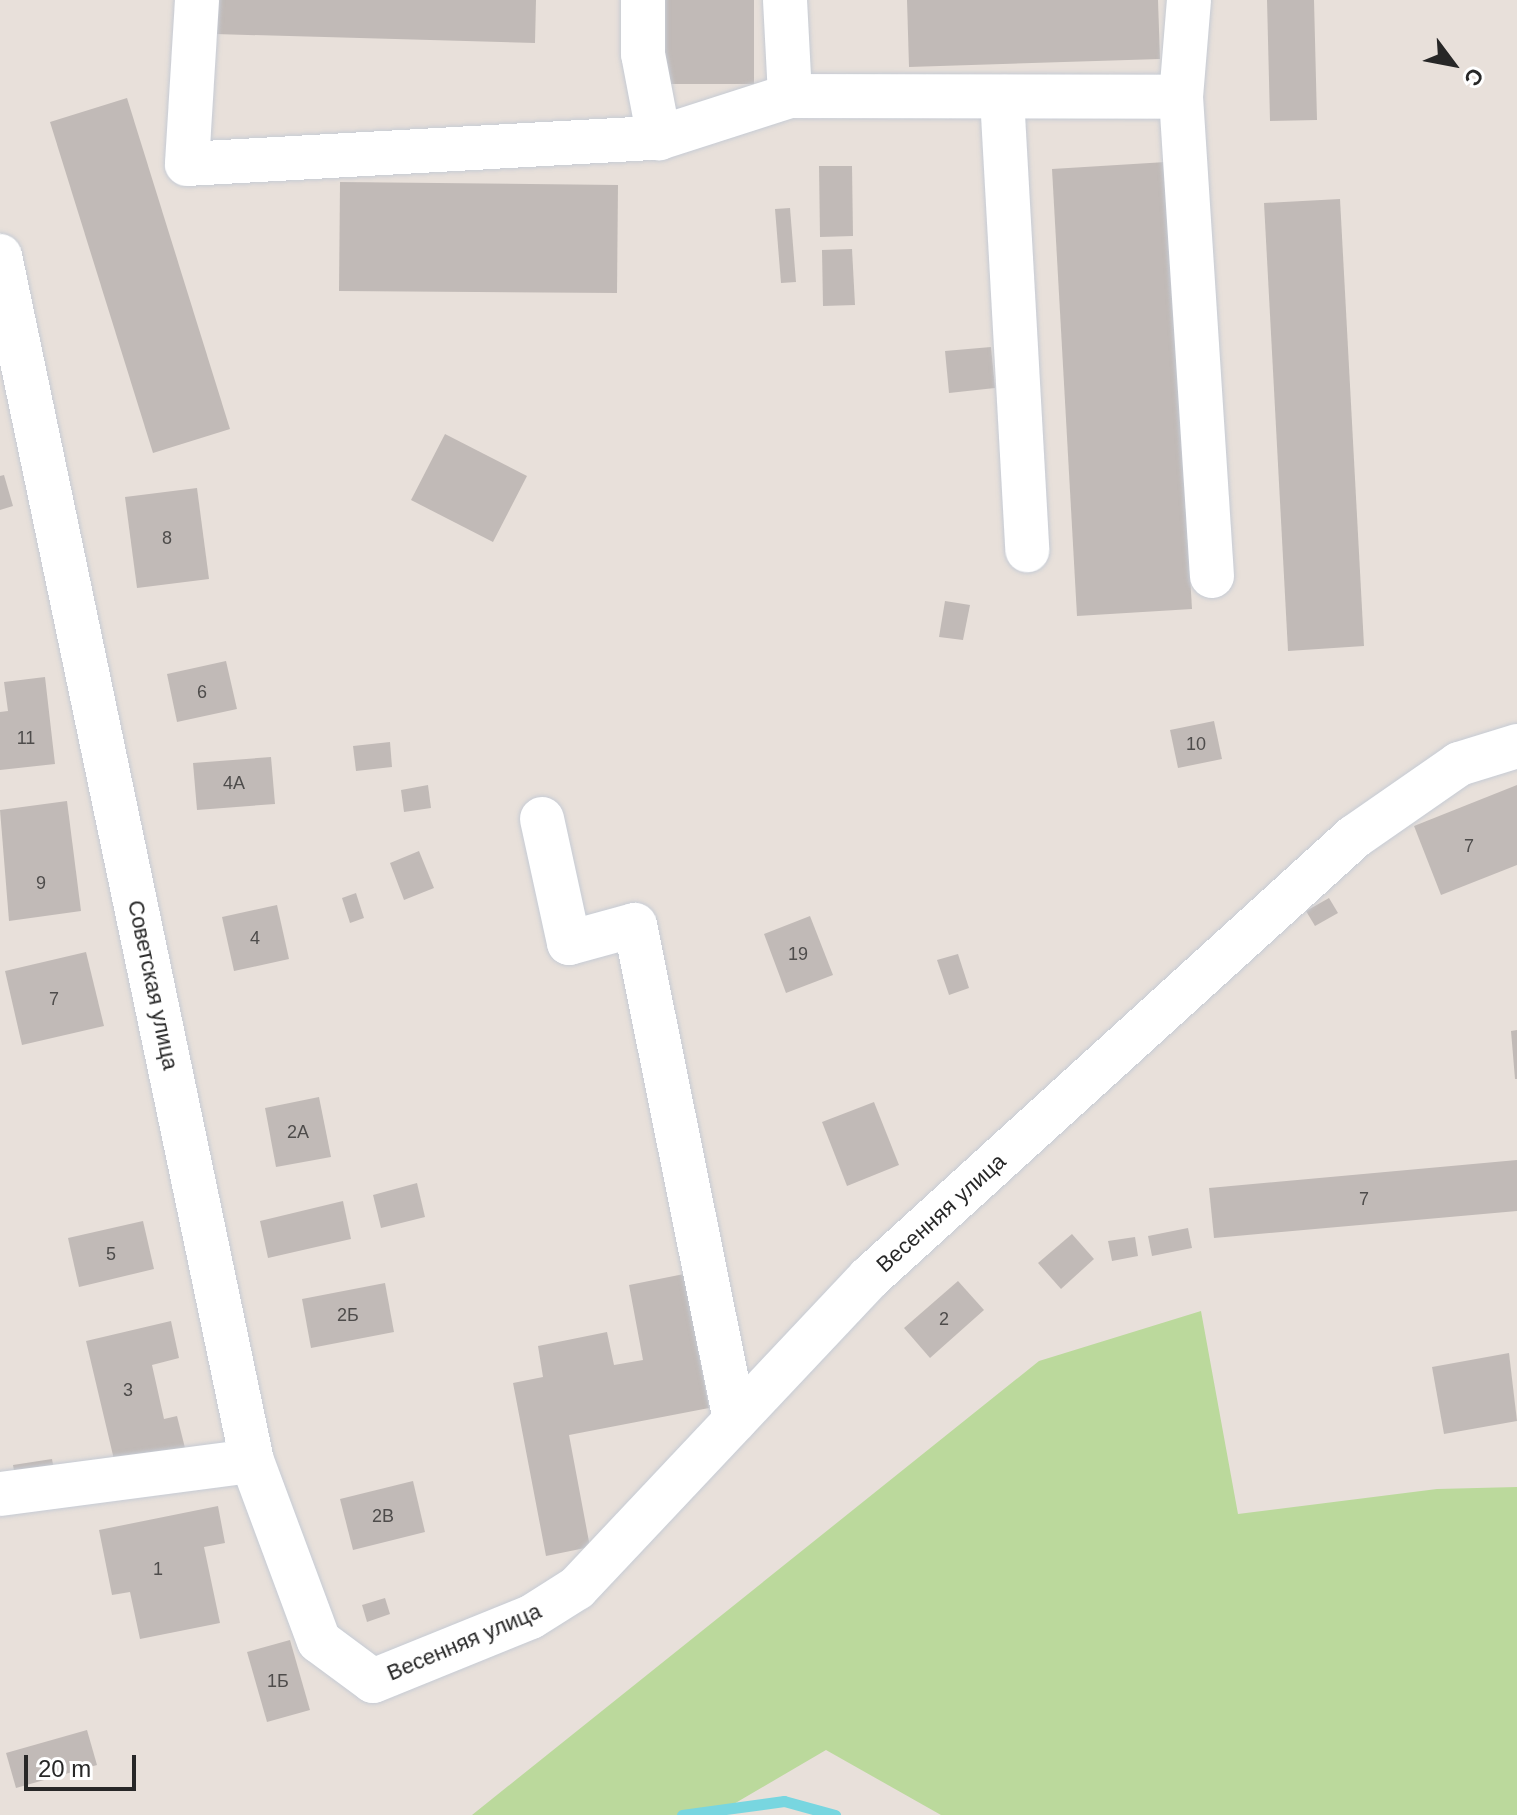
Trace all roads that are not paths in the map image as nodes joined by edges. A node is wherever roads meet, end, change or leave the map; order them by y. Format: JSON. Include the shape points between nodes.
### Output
{"nodes":[{"id":1,"x":197,"y":0,"type":"edge"},
{"id":2,"x":643,"y":0,"type":"edge"},
{"id":3,"x":785,"y":0,"type":"edge"},
{"id":4,"x":1189,"y":0,"type":"edge"},
{"id":5,"x":790,"y":96,"type":"junction"},
{"id":6,"x":1002,"y":97,"type":"junction"},
{"id":7,"x":1181,"y":97,"type":"junction"},
{"id":8,"x":659,"y":138,"type":"junction"},
{"id":9,"x":0,"y":256,"type":"edge"},
{"id":10,"x":1027,"y":550,"type":"dead end"},
{"id":11,"x":1212,"y":576,"type":"dead end"},
{"id":12,"x":1517,"y":746,"type":"edge"},
{"id":13,"x":542,"y":819,"type":"dead end"},
{"id":14,"x":735,"y":1420,"type":"junction"},
{"id":15,"x":252,"y":1461,"type":"junction"},
{"id":16,"x":0,"y":1494,"type":"edge"},
{"id":17,"x":373,"y":1681,"type":"joint"}],
"edges":[{"from":1,"to":8,"type":"street","via":[[187,164]]},
{"from":2,"to":8,"type":"street","via":[[643,54]]},
{"from":3,"to":5,"type":"street"},
{"from":4,"to":7,"type":"street"},
{"from":5,"to":6,"type":"street"},
{"from":5,"to":8,"type":"street"},
{"from":6,"to":7,"type":"street"},
{"from":6,"to":10,"type":"street"},
{"from":7,"to":11,"type":"street"},
{"from":9,"to":15,"type":"street","name":"Советская улица"},
{"from":12,"to":14,"type":"street","name":"Весенняя улица","via":[[1459,764],[1354,837],[869,1278]]},
{"from":13,"to":14,"type":"street","via":[[569,943],[635,925]]},
{"from":14,"to":17,"type":"street","name":"Весенняя улица","via":[[577,1588],[531,1617]]},
{"from":15,"to":16,"type":"street"},
{"from":15,"to":17,"type":"street","name":"Советская улица","via":[[319,1641]]}]}
